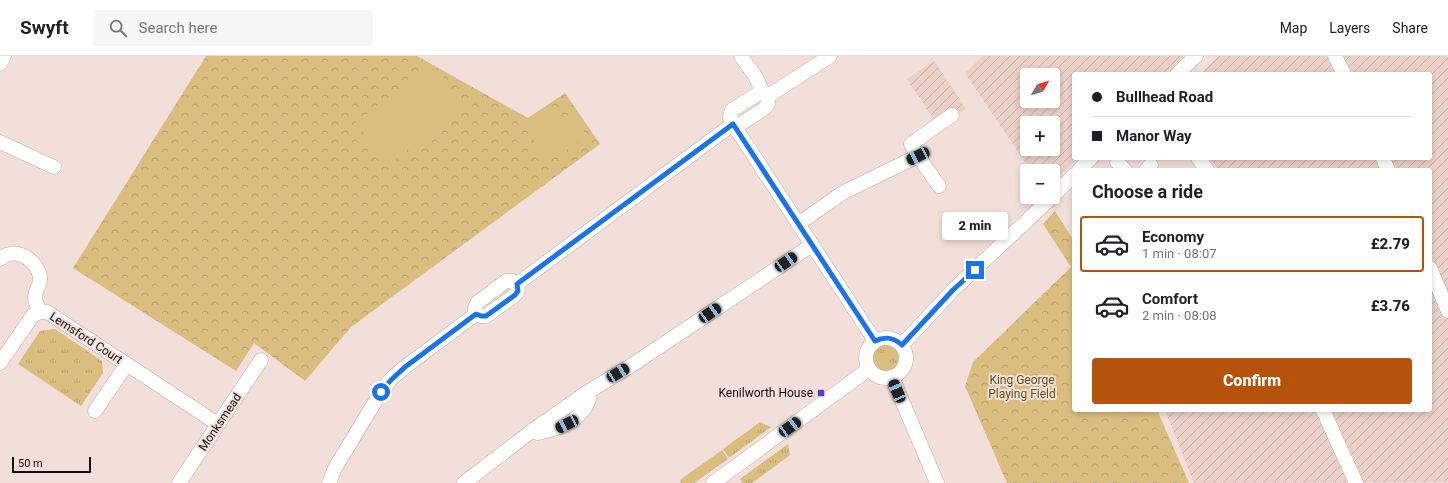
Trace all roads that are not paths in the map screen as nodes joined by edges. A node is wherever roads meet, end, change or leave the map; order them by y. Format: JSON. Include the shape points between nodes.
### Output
{"nodes":[{"id":1,"x":4,"y":56,"type":"edge"},
{"id":2,"x":741,"y":56,"type":"edge"},
{"id":3,"x":830,"y":56,"type":"edge"},
{"id":4,"x":1196,"y":56,"type":"edge"},
{"id":5,"x":1335,"y":56,"type":"edge"},
{"id":6,"x":0,"y":64,"type":"edge"},
{"id":7,"x":1179,"y":72,"type":"edge"},
{"id":8,"x":1343,"y":72,"type":"edge"},
{"id":9,"x":764,"y":94,"type":"junction"},
{"id":10,"x":952,"y":115,"type":"dead end"},
{"id":11,"x":733,"y":124,"type":"junction"},
{"id":12,"x":0,"y":142,"type":"edge"},
{"id":13,"x":918,"y":156,"type":"junction"},
{"id":14,"x":1088,"y":160,"type":"edge"},
{"id":15,"x":54,"y":167,"type":"dead end"},
{"id":16,"x":1081,"y":168,"type":"edge"},
{"id":17,"x":1072,"y":177,"type":"edge"},
{"id":18,"x":939,"y":186,"type":"dead end"},
{"id":19,"x":1060,"y":188,"type":"edge"},
{"id":20,"x":1044,"y":204,"type":"edge"},
{"id":21,"x":798,"y":224,"type":"junction"},
{"id":22,"x":812,"y":244,"type":"junction"},
{"id":23,"x":0,"y":259,"type":"edge"},
{"id":24,"x":1432,"y":273,"type":"edge"},
{"id":25,"x":1448,"y":311,"type":"edge"},
{"id":26,"x":40,"y":312,"type":"junction"},
{"id":27,"x":875,"y":341,"type":"junction"},
{"id":28,"x":902,"y":345,"type":"junction"},
{"id":29,"x":261,"y":360,"type":"dead end"},
{"id":30,"x":0,"y":363,"type":"edge"},
{"id":31,"x":127,"y":364,"type":"junction"},
{"id":32,"x":869,"y":369,"type":"junction"},
{"id":33,"x":892,"y":378,"type":"junction"},
{"id":34,"x":95,"y":411,"type":"dead end"},
{"id":35,"x":1324,"y":412,"type":"edge"},
{"id":36,"x":218,"y":424,"type":"junction"},
{"id":37,"x":179,"y":483,"type":"edge"},
{"id":38,"x":329,"y":483,"type":"edge"},
{"id":39,"x":464,"y":483,"type":"edge"},
{"id":40,"x":713,"y":483,"type":"edge"},
{"id":41,"x":936,"y":483,"type":"edge"},
{"id":42,"x":1356,"y":483,"type":"edge"}],
"edges":[{"from":1,"to":6,"type":"street"},
{"from":2,"to":9,"type":"street"},
{"from":3,"to":9,"type":"street"},
{"from":4,"to":7,"type":"street"},
{"from":5,"to":8,"type":"street"},
{"from":9,"to":11,"type":"street","via":[[768,104],[766,108],[739,125]]},
{"from":10,"to":13,"type":"street","via":[[911,144]]},
{"from":11,"to":21,"type":"street"},
{"from":11,"to":38,"type":"street","via":[[517,284],[506,281],[477,303],[476,314],[405,367],[381,392],[335,468]]},
{"from":12,"to":15,"type":"street"},
{"from":13,"to":18,"type":"street"},
{"from":13,"to":21,"type":"street","via":[[844,192]]},
{"from":14,"to":16,"type":"street"},
{"from":17,"to":19,"type":"street"},
{"from":20,"to":28,"type":"street","via":[[953,290]]},
{"from":21,"to":22,"type":"street"},
{"from":22,"to":27,"type":"street"},
{"from":22,"to":39,"type":"street","via":[[586,393]]},
{"from":23,"to":26,"type":"street","via":[[17,253],[33,264],[39,272],[40,281],[35,296]]},
{"from":24,"to":25,"type":"street"},
{"from":26,"to":30,"type":"street","name":"Lemsford Court","via":[[33,315]]},
{"from":26,"to":31,"type":"street","name":"Lemsford Court","via":[[53,315]]},
{"from":27,"to":28,"type":"street","via":[[886,338]]},
{"from":27,"to":32,"type":"street","via":[[867,351]]},
{"from":28,"to":33,"type":"street","via":[[906,357],[905,364],[898,375]]},
{"from":29,"to":36,"type":"street","name":"Monksmead"},
{"from":31,"to":34,"type":"street","name":"Lemsford Court"},
{"from":31,"to":36,"type":"street","name":"Lemsford Court"},
{"from":32,"to":33,"type":"street","via":[[879,377]]},
{"from":32,"to":40,"type":"street"},
{"from":33,"to":41,"type":"street"},
{"from":35,"to":42,"type":"street"},
{"from":36,"to":37,"type":"street","name":"Monksmead"}]}
